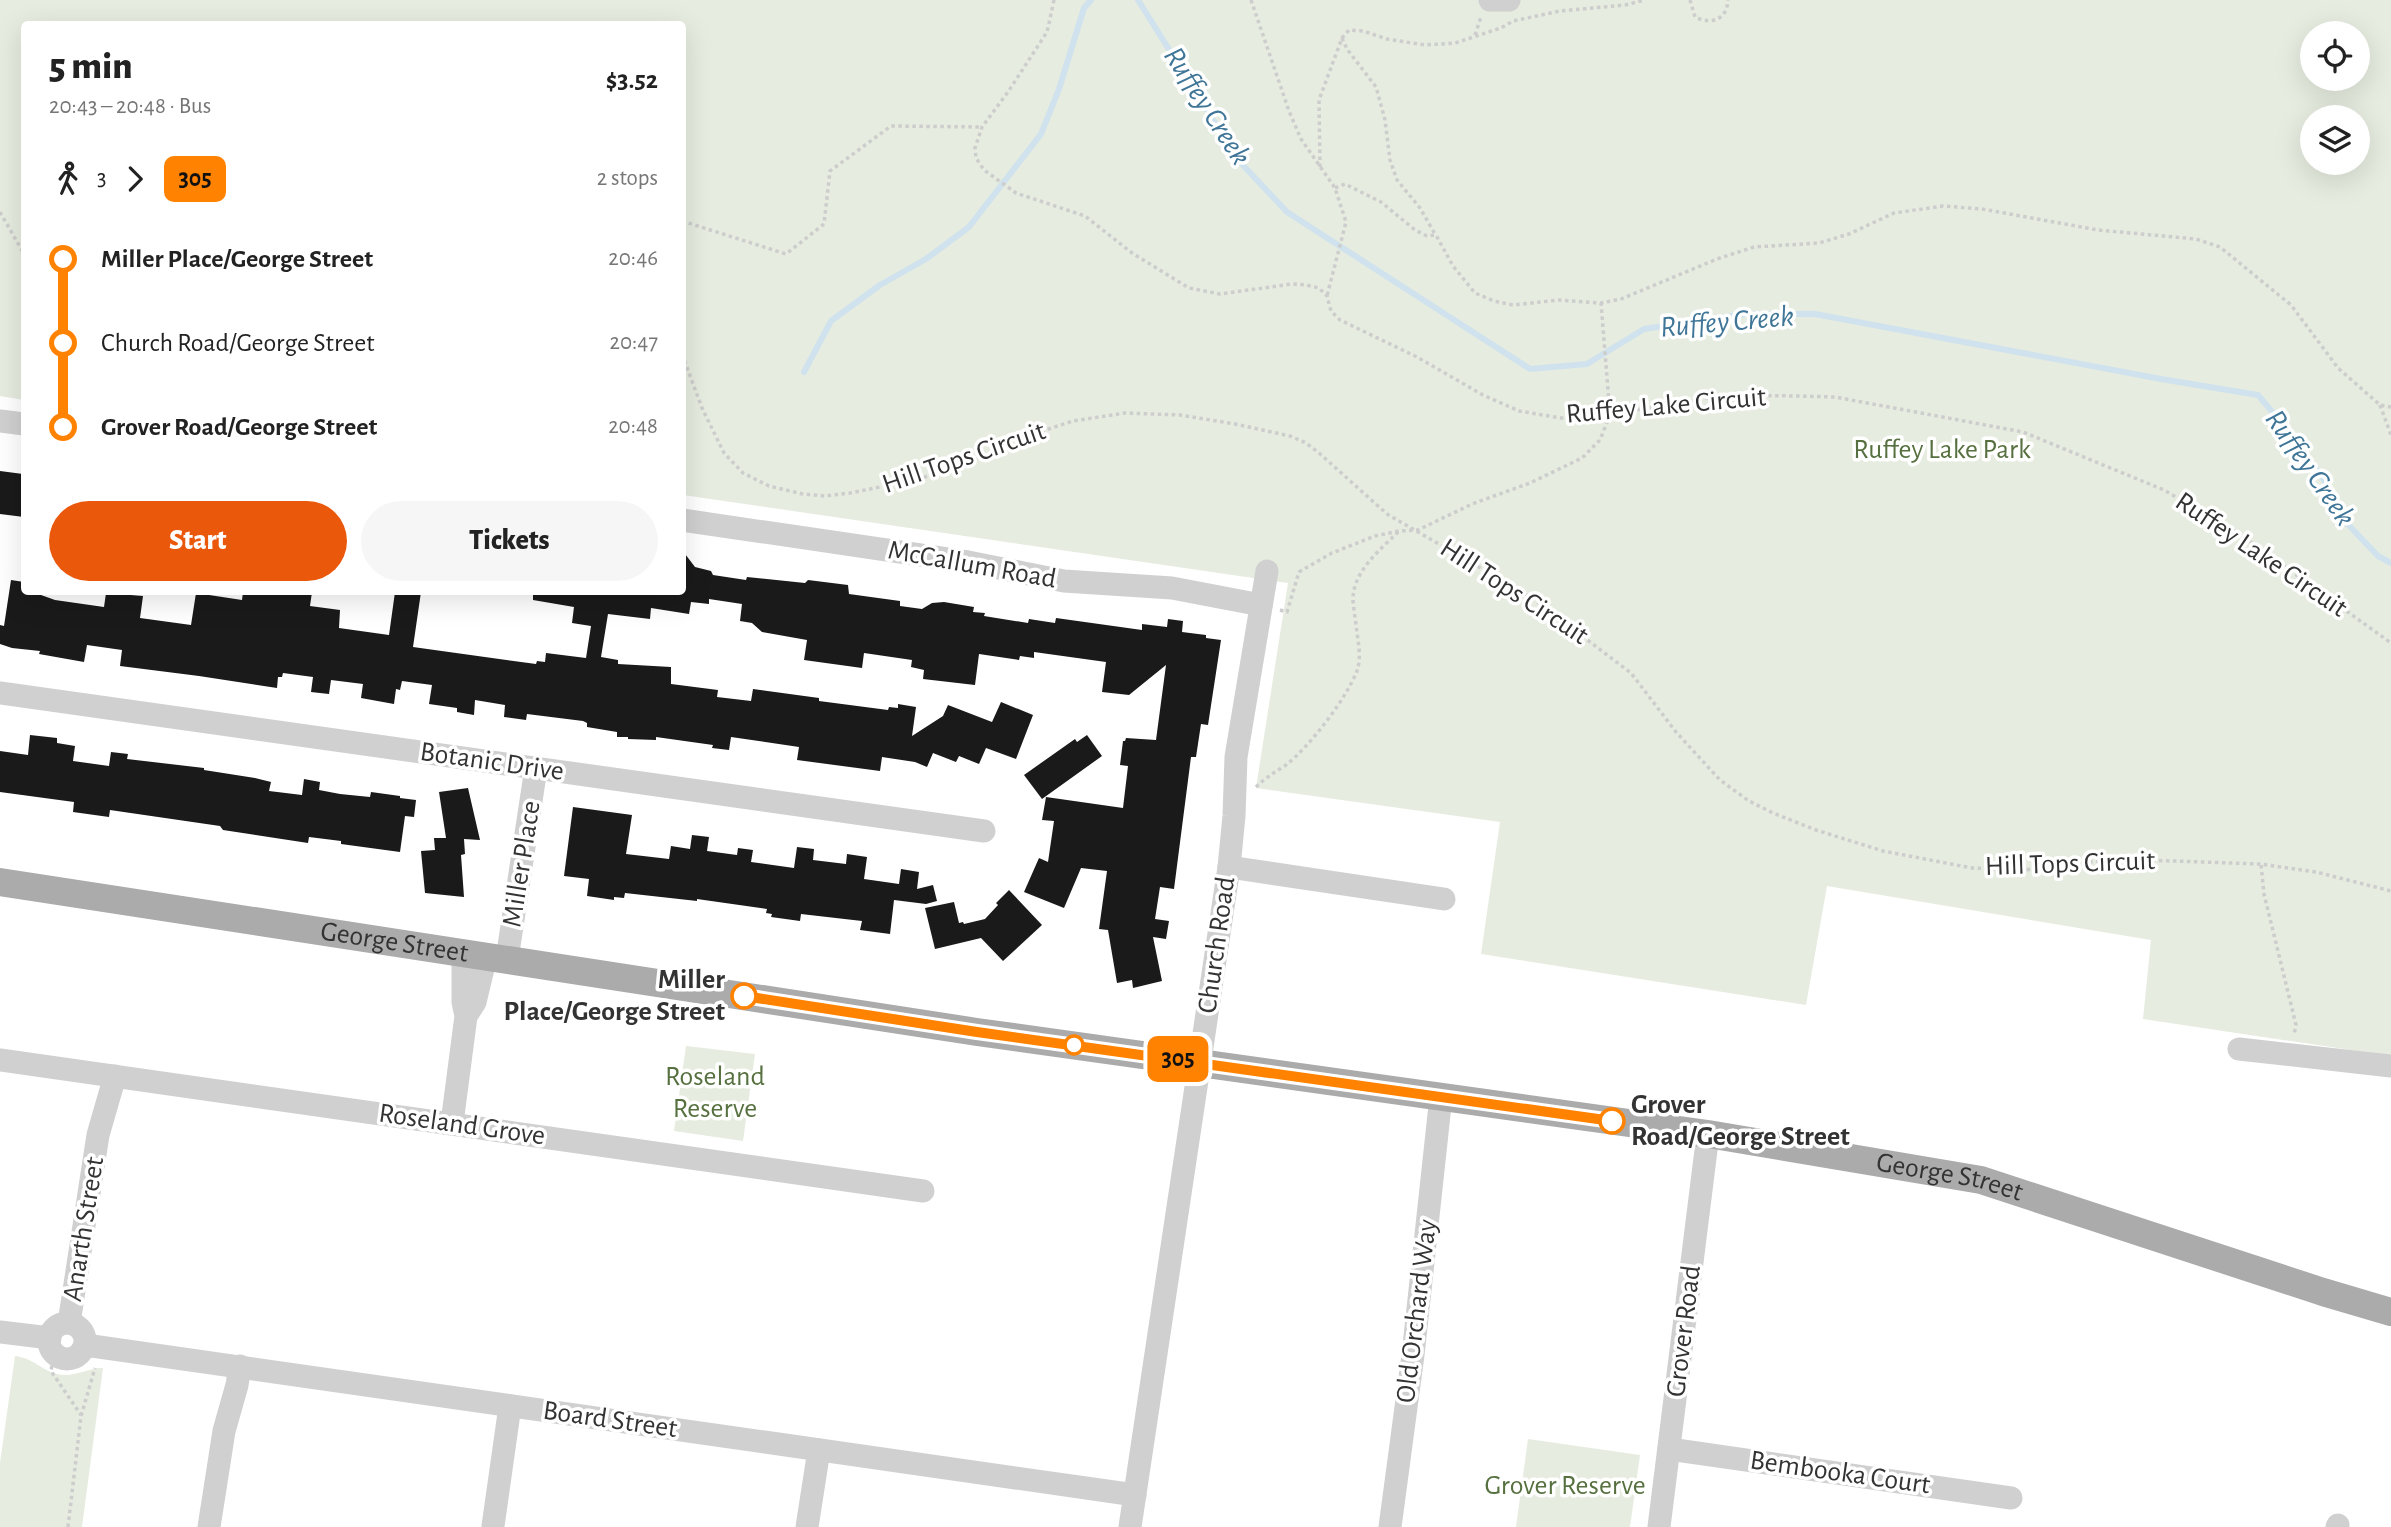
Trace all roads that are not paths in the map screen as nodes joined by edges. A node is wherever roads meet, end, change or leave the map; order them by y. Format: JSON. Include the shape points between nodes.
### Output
{"nodes":[{"id":1,"x":1490,"y":0,"type":"edge"},
{"id":2,"x":1509,"y":0,"type":"edge"},
{"id":3,"x":0,"y":421,"type":"edge"},
{"id":4,"x":21,"y":424,"type":"edge"},
{"id":5,"x":686,"y":521,"type":"edge"},
{"id":6,"x":1267,"y":571,"type":"dead end"},
{"id":7,"x":1261,"y":605,"type":"junction"},
{"id":8,"x":0,"y":693,"type":"edge"},
{"id":9,"x":536,"y":768,"type":"junction"},
{"id":10,"x":984,"y":831,"type":"dead end"},
{"id":11,"x":1229,"y":867,"type":"junction"},
{"id":12,"x":0,"y":882,"type":"edge"},
{"id":13,"x":1444,"y":899,"type":"dead end"},
{"id":14,"x":486,"y":956,"type":"junction"},
{"id":15,"x":2239,"y":1049,"type":"dead end"},
{"id":16,"x":0,"y":1059,"type":"edge"},
{"id":17,"x":1200,"y":1062,"type":"junction"},
{"id":18,"x":2391,"y":1066,"type":"edge"},
{"id":19,"x":106,"y":1075,"type":"junction"},
{"id":20,"x":1441,"y":1096,"type":"junction"},
{"id":21,"x":452,"y":1123,"type":"junction"},
{"id":22,"x":1708,"y":1134,"type":"junction"},
{"id":23,"x":923,"y":1191,"type":"dead end"},
{"id":24,"x":2391,"y":1312,"type":"edge"},
{"id":25,"x":69,"y":1323,"type":"junction"},
{"id":26,"x":0,"y":1332,"type":"edge"},
{"id":27,"x":52,"y":1346,"type":"junction"},
{"id":28,"x":90,"y":1351,"type":"junction"},
{"id":29,"x":232,"y":1365,"type":"junction"},
{"id":30,"x":510,"y":1406,"type":"junction"},
{"id":31,"x":1669,"y":1448,"type":"junction"},
{"id":32,"x":819,"y":1450,"type":"junction"},
{"id":33,"x":1135,"y":1496,"type":"junction"},
{"id":34,"x":2011,"y":1498,"type":"dead end"},
{"id":35,"x":493,"y":1526,"type":"edge"},
{"id":36,"x":209,"y":1527,"type":"edge"},
{"id":37,"x":807,"y":1527,"type":"edge"},
{"id":38,"x":1130,"y":1527,"type":"edge"},
{"id":39,"x":1390,"y":1527,"type":"edge"},
{"id":40,"x":1659,"y":1527,"type":"edge"}],
"edges":[{"from":1,"to":2,"type":"street"},
{"from":3,"to":4,"type":"street"},
{"from":5,"to":7,"type":"street","name":"McCallum Road","via":[[1065,581],[1172,588]]},
{"from":6,"to":7,"type":"street","name":"Church Road"},
{"from":7,"to":11,"type":"street","name":"Church Road","via":[[1236,757]]},
{"from":8,"to":9,"type":"street","name":"Botanic Drive"},
{"from":9,"to":10,"type":"street","name":"Botanic Drive"},
{"from":9,"to":14,"type":"street","name":"Miller Place"},
{"from":11,"to":13,"type":"street"},
{"from":11,"to":17,"type":"street","name":"Church Road"},
{"from":12,"to":14,"type":"main road","name":"George Street"},
{"from":14,"to":17,"type":"main road","name":"George Street"},
{"from":14,"to":21,"type":"street","name":"Miller Place","via":[[475,1002],[466,1016]]},
{"from":15,"to":18,"type":"street"},
{"from":16,"to":19,"type":"street","name":"Roseland Grove"},
{"from":17,"to":20,"type":"main road","name":"George Street"},
{"from":17,"to":33,"type":"street","name":"Church Road"},
{"from":19,"to":21,"type":"street","name":"Roseland Grove"},
{"from":19,"to":25,"type":"street","name":"Anarth Street"},
{"from":20,"to":22,"type":"main road","name":"George Street"},
{"from":20,"to":39,"type":"street","name":"Old Orchard Way"},
{"from":21,"to":23,"type":"street","name":"Roseland Grove"},
{"from":22,"to":24,"type":"main road","name":"George Street","via":[[1981,1180]]},
{"from":22,"to":31,"type":"street","name":"Grover Road"},
{"from":25,"to":27,"type":"street","via":[[57,1327]]},
{"from":25,"to":28,"type":"street","via":[[82,1331]]},
{"from":26,"to":27,"type":"street"},
{"from":27,"to":28,"type":"street","via":[[61,1358]]},
{"from":28,"to":29,"type":"street","name":"Board Street"},
{"from":29,"to":30,"type":"street","name":"Board Street"},
{"from":29,"to":36,"type":"street","via":[[223,1383],[224,1431]]},
{"from":30,"to":32,"type":"street","name":"Board Street"},
{"from":30,"to":35,"type":"street"},
{"from":31,"to":34,"type":"street","name":"Bembooka Court"},
{"from":31,"to":40,"type":"street","name":"Grover Road"},
{"from":32,"to":33,"type":"street","name":"Board Street"},
{"from":32,"to":37,"type":"street"},
{"from":33,"to":38,"type":"street","name":"Church Road"}]}
